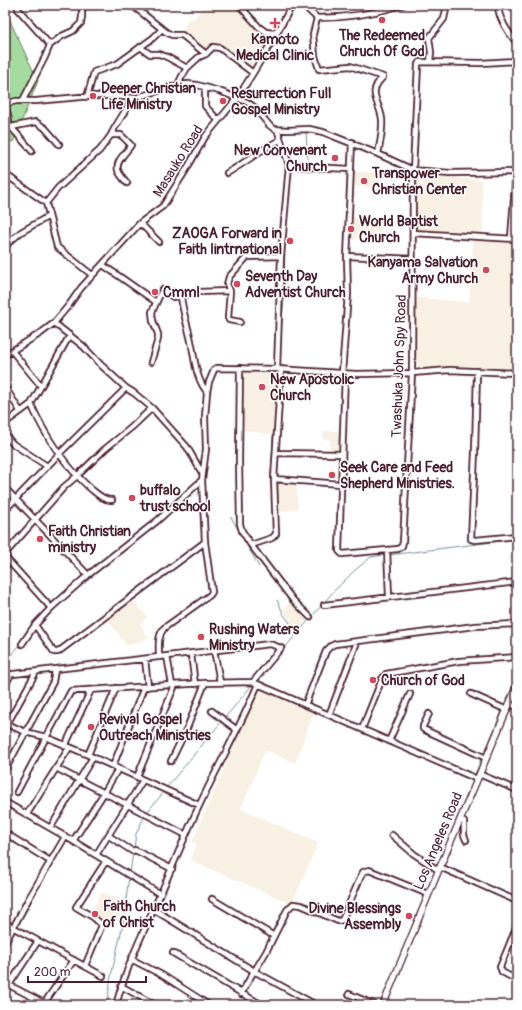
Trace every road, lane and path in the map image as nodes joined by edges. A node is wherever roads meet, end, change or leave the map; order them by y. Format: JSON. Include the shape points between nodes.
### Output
{"nodes":[{"id":1,"x":82,"y":5,"type":"edge"},
{"id":2,"x":132,"y":5,"type":"edge"},
{"id":3,"x":239,"y":5,"type":"edge"},
{"id":4,"x":292,"y":5,"type":"edge"},
{"id":5,"x":303,"y":5,"type":"edge"},
{"id":6,"x":402,"y":5,"type":"edge"},
{"id":7,"x":447,"y":5,"type":"edge"},
{"id":8,"x":498,"y":5,"type":"edge"},
{"id":9,"x":18,"y":9,"type":"dead end"},
{"id":10,"x":317,"y":18,"type":"junction"},
{"id":11,"x":280,"y":28,"type":"junction"},
{"id":12,"x":162,"y":29,"type":"junction"},
{"id":13,"x":517,"y":43,"type":"edge"},
{"id":14,"x":50,"y":45,"type":"junction"},
{"id":15,"x":140,"y":47,"type":"junction"},
{"id":16,"x":206,"y":54,"type":"junction"},
{"id":17,"x":517,"y":61,"type":"edge"},
{"id":18,"x":430,"y":62,"type":"junction"},
{"id":19,"x":187,"y":68,"type":"junction"},
{"id":20,"x":253,"y":73,"type":"junction"},
{"id":21,"x":178,"y":85,"type":"junction"},
{"id":22,"x":205,"y":87,"type":"junction"},
{"id":23,"x":87,"y":97,"type":"junction"},
{"id":24,"x":238,"y":97,"type":"junction"},
{"id":25,"x":133,"y":98,"type":"junction"},
{"id":26,"x":23,"y":100,"type":"junction"},
{"id":27,"x":5,"y":103,"type":"edge"},
{"id":28,"x":218,"y":120,"type":"junction"},
{"id":29,"x":8,"y":127,"type":"edge"},
{"id":30,"x":277,"y":129,"type":"junction"},
{"id":31,"x":111,"y":135,"type":"junction"},
{"id":32,"x":280,"y":140,"type":"junction"},
{"id":33,"x":352,"y":142,"type":"junction"},
{"id":34,"x":59,"y":144,"type":"dead end"},
{"id":35,"x":32,"y":151,"type":"dead end"},
{"id":36,"x":378,"y":154,"type":"junction"},
{"id":37,"x":288,"y":165,"type":"junction"},
{"id":38,"x":351,"y":169,"type":"junction"},
{"id":39,"x":413,"y":170,"type":"junction"},
{"id":40,"x":516,"y":172,"type":"edge"},
{"id":41,"x":227,"y":173,"type":"dead end"},
{"id":42,"x":5,"y":174,"type":"edge"},
{"id":43,"x":127,"y":183,"type":"dead end"},
{"id":44,"x":46,"y":203,"type":"junction"},
{"id":45,"x":49,"y":216,"type":"junction"},
{"id":46,"x":140,"y":223,"type":"junction"},
{"id":47,"x":413,"y":233,"type":"junction"},
{"id":48,"x":511,"y":238,"type":"junction"},
{"id":49,"x":517,"y":239,"type":"edge"},
{"id":50,"x":159,"y":242,"type":"dead end"},
{"id":51,"x":5,"y":246,"type":"edge"},
{"id":52,"x":281,"y":256,"type":"junction"},
{"id":53,"x":347,"y":256,"type":"junction"},
{"id":54,"x":413,"y":259,"type":"junction"},
{"id":55,"x":103,"y":265,"type":"junction"},
{"id":56,"x":92,"y":275,"type":"junction"},
{"id":57,"x":230,"y":291,"type":"junction"},
{"id":58,"x":181,"y":295,"type":"junction"},
{"id":59,"x":156,"y":302,"type":"junction"},
{"id":60,"x":240,"y":322,"type":"dead end"},
{"id":61,"x":54,"y":323,"type":"junction"},
{"id":62,"x":70,"y":335,"type":"junction"},
{"id":63,"x":12,"y":351,"type":"junction"},
{"id":64,"x":5,"y":355,"type":"edge"},
{"id":65,"x":151,"y":362,"type":"dead end"},
{"id":66,"x":240,"y":368,"type":"junction"},
{"id":67,"x":279,"y":369,"type":"junction"},
{"id":68,"x":477,"y":371,"type":"junction"},
{"id":69,"x":343,"y":373,"type":"junction"},
{"id":70,"x":412,"y":373,"type":"junction"},
{"id":71,"x":517,"y":373,"type":"edge"},
{"id":72,"x":41,"y":386,"type":"junction"},
{"id":73,"x":5,"y":387,"type":"edge"},
{"id":74,"x":126,"y":388,"type":"junction"},
{"id":75,"x":207,"y":392,"type":"junction"},
{"id":76,"x":31,"y":404,"type":"junction"},
{"id":77,"x":152,"y":408,"type":"junction"},
{"id":78,"x":20,"y":411,"type":"junction"},
{"id":79,"x":5,"y":423,"type":"edge"},
{"id":80,"x":5,"y":435,"type":"edge"},
{"id":81,"x":276,"y":453,"type":"junction"},
{"id":82,"x":59,"y":454,"type":"junction"},
{"id":83,"x":342,"y":454,"type":"junction"},
{"id":84,"x":47,"y":466,"type":"junction"},
{"id":85,"x":202,"y":473,"type":"junction"},
{"id":86,"x":77,"y":476,"type":"junction"},
{"id":87,"x":274,"y":479,"type":"junction"},
{"id":88,"x":202,"y":480,"type":"junction"},
{"id":89,"x":341,"y":484,"type":"junction"},
{"id":90,"x":5,"y":488,"type":"edge"},
{"id":91,"x":16,"y":499,"type":"junction"},
{"id":92,"x":112,"y":500,"type":"dead end"},
{"id":93,"x":5,"y":510,"type":"edge"},
{"id":94,"x":35,"y":520,"type":"junction"},
{"id":95,"x":517,"y":536,"type":"edge"},
{"id":96,"x":205,"y":542,"type":"junction"},
{"id":97,"x":251,"y":545,"type":"junction"},
{"id":98,"x":387,"y":550,"type":"junction"},
{"id":99,"x":5,"y":555,"type":"edge"},
{"id":100,"x":88,"y":575,"type":"junction"},
{"id":101,"x":517,"y":582,"type":"edge"},
{"id":102,"x":389,"y":596,"type":"junction"},
{"id":103,"x":324,"y":605,"type":"dead end"},
{"id":104,"x":51,"y":608,"type":"junction"},
{"id":105,"x":310,"y":617,"type":"dead end"},
{"id":106,"x":517,"y":624,"type":"edge"},
{"id":107,"x":35,"y":625,"type":"junction"},
{"id":108,"x":357,"y":642,"type":"junction"},
{"id":109,"x":22,"y":644,"type":"dead end"},
{"id":110,"x":214,"y":650,"type":"junction"},
{"id":111,"x":191,"y":654,"type":"junction"},
{"id":112,"x":167,"y":656,"type":"junction"},
{"id":113,"x":159,"y":657,"type":"junction"},
{"id":114,"x":517,"y":657,"type":"edge"},
{"id":115,"x":145,"y":659,"type":"junction"},
{"id":116,"x":55,"y":670,"type":"junction"},
{"id":117,"x":36,"y":672,"type":"junction"},
{"id":118,"x":11,"y":674,"type":"junction"},
{"id":119,"x":5,"y":675,"type":"edge"},
{"id":120,"x":220,"y":682,"type":"junction"},
{"id":121,"x":253,"y":682,"type":"junction"},
{"id":122,"x":205,"y":683,"type":"junction"},
{"id":123,"x":195,"y":684,"type":"junction"},
{"id":124,"x":258,"y":684,"type":"junction"},
{"id":125,"x":173,"y":685,"type":"junction"},
{"id":126,"x":5,"y":686,"type":"edge"},
{"id":127,"x":517,"y":686,"type":"edge"},
{"id":128,"x":146,"y":687,"type":"junction"},
{"id":129,"x":116,"y":688,"type":"junction"},
{"id":130,"x":91,"y":690,"type":"junction"},
{"id":131,"x":410,"y":694,"type":"dead end"},
{"id":132,"x":471,"y":694,"type":"dead end"},
{"id":133,"x":305,"y":705,"type":"junction"},
{"id":134,"x":508,"y":707,"type":"junction"},
{"id":135,"x":517,"y":707,"type":"edge"},
{"id":136,"x":212,"y":711,"type":"dead end"},
{"id":137,"x":429,"y":714,"type":"dead end"},
{"id":138,"x":329,"y":715,"type":"junction"},
{"id":139,"x":6,"y":725,"type":"edge"},
{"id":140,"x":362,"y":729,"type":"junction"},
{"id":141,"x":237,"y":730,"type":"junction"},
{"id":142,"x":26,"y":732,"type":"junction"},
{"id":143,"x":46,"y":737,"type":"junction"},
{"id":144,"x":389,"y":741,"type":"junction"},
{"id":145,"x":67,"y":747,"type":"junction"},
{"id":146,"x":90,"y":756,"type":"junction"},
{"id":147,"x":486,"y":758,"type":"junction"},
{"id":148,"x":171,"y":761,"type":"dead end"},
{"id":149,"x":113,"y":766,"type":"junction"},
{"id":150,"x":56,"y":768,"type":"junction"},
{"id":151,"x":118,"y":769,"type":"junction"},
{"id":152,"x":5,"y":770,"type":"edge"},
{"id":153,"x":478,"y":776,"type":"junction"},
{"id":154,"x":137,"y":777,"type":"junction"},
{"id":155,"x":80,"y":780,"type":"junction"},
{"id":156,"x":143,"y":780,"type":"junction"},
{"id":157,"x":517,"y":790,"type":"edge"},
{"id":158,"x":17,"y":792,"type":"dead end"},
{"id":159,"x":104,"y":793,"type":"junction"},
{"id":160,"x":5,"y":802,"type":"edge"},
{"id":161,"x":128,"y":805,"type":"junction"},
{"id":162,"x":199,"y":805,"type":"junction"},
{"id":163,"x":27,"y":814,"type":"junction"},
{"id":164,"x":460,"y":820,"type":"junction"},
{"id":165,"x":49,"y":827,"type":"junction"},
{"id":166,"x":5,"y":833,"type":"edge"},
{"id":167,"x":186,"y":835,"type":"junction"},
{"id":168,"x":392,"y":835,"type":"dead end"},
{"id":169,"x":109,"y":836,"type":"junction"},
{"id":170,"x":66,"y":837,"type":"junction"},
{"id":171,"x":466,"y":840,"type":"dead end"},
{"id":172,"x":73,"y":841,"type":"junction"},
{"id":173,"x":96,"y":855,"type":"junction"},
{"id":174,"x":50,"y":861,"type":"junction"},
{"id":175,"x":106,"y":862,"type":"junction"},
{"id":176,"x":439,"y":868,"type":"junction"},
{"id":177,"x":172,"y":869,"type":"junction"},
{"id":178,"x":160,"y":894,"type":"junction"},
{"id":179,"x":428,"y":894,"type":"junction"},
{"id":180,"x":212,"y":898,"type":"dead end"},
{"id":181,"x":517,"y":901,"type":"edge"},
{"id":182,"x":153,"y":909,"type":"junction"},
{"id":183,"x":5,"y":923,"type":"edge"},
{"id":184,"x":517,"y":926,"type":"edge"},
{"id":185,"x":14,"y":929,"type":"junction"},
{"id":186,"x":274,"y":936,"type":"junction"},
{"id":187,"x":511,"y":940,"type":"junction"},
{"id":188,"x":38,"y":941,"type":"junction"},
{"id":189,"x":5,"y":943,"type":"edge"},
{"id":190,"x":517,"y":944,"type":"edge"},
{"id":191,"x":173,"y":953,"type":"dead end"},
{"id":192,"x":131,"y":958,"type":"junction"},
{"id":193,"x":74,"y":960,"type":"junction"},
{"id":194,"x":85,"y":966,"type":"junction"},
{"id":195,"x":254,"y":971,"type":"junction"},
{"id":196,"x":103,"y":976,"type":"dead end"},
{"id":197,"x":517,"y":980,"type":"edge"},
{"id":198,"x":7,"y":984,"type":"edge"},
{"id":199,"x":121,"y":986,"type":"junction"},
{"id":200,"x":241,"y":994,"type":"junction"},
{"id":201,"x":349,"y":994,"type":"dead end"},
{"id":202,"x":45,"y":1002,"type":"junction"},
{"id":203,"x":53,"y":1005,"type":"edge"},
{"id":204,"x":116,"y":1005,"type":"edge"},
{"id":205,"x":155,"y":1005,"type":"edge"},
{"id":206,"x":209,"y":1005,"type":"edge"},
{"id":207,"x":262,"y":1005,"type":"edge"},
{"id":208,"x":316,"y":1005,"type":"edge"},
{"id":209,"x":375,"y":1005,"type":"edge"},
{"id":210,"x":383,"y":1005,"type":"edge"}],
"edges":[{"from":1,"to":14,"type":"street","via":[[82,17],[72,32]]},
{"from":2,"to":12,"type":"street"},
{"from":3,"to":11,"type":"street","via":[[248,17],[266,32],[274,33]]},
{"from":4,"to":11,"type":"street","name":"Masauko Road"},
{"from":5,"to":10,"type":"street"},
{"from":6,"to":10,"type":"street","via":[[359,16]]},
{"from":7,"to":18,"type":"street","via":[[444,19],[428,40]]},
{"from":8,"to":13,"type":"street","via":[[504,24]]},
{"from":9,"to":14,"type":"street"},
{"from":10,"to":36,"type":"street","via":[[313,34],[319,69],[350,66],[383,77],[376,85],[374,95],[382,118]]},
{"from":11,"to":20,"type":"street","name":"Masauko Road"},
{"from":12,"to":15,"type":"street"},
{"from":12,"to":16,"type":"street","via":[[172,35],[182,35]]},
{"from":14,"to":26,"type":"street"},
{"from":15,"to":19,"type":"street","via":[[150,54],[167,57]]},
{"from":15,"to":23,"type":"street","via":[[117,64],[94,72]]},
{"from":16,"to":19,"type":"street"},
{"from":16,"to":20,"type":"street","via":[[213,47],[218,48]]},
{"from":17,"to":18,"type":"street"},
{"from":18,"to":39,"type":"street","name":"Twashuka John Spy Road","via":[[418,62]]},
{"from":19,"to":21,"type":"street"},
{"from":20,"to":24,"type":"street","name":"Masauko Road"},
{"from":21,"to":22,"type":"street"},
{"from":21,"to":25,"type":"street"},
{"from":22,"to":24,"type":"street"},
{"from":22,"to":28,"type":"street","via":[[205,106]]},
{"from":23,"to":25,"type":"street"},
{"from":23,"to":26,"type":"street"},
{"from":24,"to":28,"type":"street","name":"Masauko Road"},
{"from":24,"to":30,"type":"street","via":[[254,107],[269,125]]},
{"from":25,"to":31,"type":"street"},
{"from":26,"to":27,"type":"street"},
{"from":27,"to":29,"type":"street","via":[[9,116]]},
{"from":28,"to":46,"type":"street","name":"Masauko Road","via":[[197,148],[163,206]]},
{"from":29,"to":34,"type":"street","via":[[38,122]]},
{"from":29,"to":35,"type":"street"},
{"from":30,"to":32,"type":"street"},
{"from":30,"to":33,"type":"street","via":[[308,129]]},
{"from":31,"to":43,"type":"street","via":[[121,135],[131,145],[119,161],[118,167]]},
{"from":31,"to":44,"type":"street","via":[[100,150],[54,192]]},
{"from":32,"to":37,"type":"street"},
{"from":32,"to":41,"type":"street"},
{"from":33,"to":36,"type":"street"},
{"from":33,"to":38,"type":"street"},
{"from":36,"to":39,"type":"street"},
{"from":37,"to":38,"type":"street"},
{"from":37,"to":52,"type":"street"},
{"from":38,"to":53,"type":"street"},
{"from":39,"to":40,"type":"street","via":[[450,173]]},
{"from":39,"to":47,"type":"street","name":"Twashuka John Spy Road"},
{"from":40,"to":48,"type":"street"},
{"from":42,"to":44,"type":"street"},
{"from":44,"to":45,"type":"street"},
{"from":45,"to":51,"type":"street","via":[[21,232]]},
{"from":45,"to":56,"type":"street","via":[[57,247]]},
{"from":46,"to":50,"type":"street"},
{"from":46,"to":55,"type":"street","name":"Masauko Road"},
{"from":47,"to":48,"type":"street"},
{"from":47,"to":54,"type":"street","name":"Twashuka John Spy Road"},
{"from":48,"to":49,"type":"street"},
{"from":52,"to":57,"type":"street","via":[[247,257],[227,280]]},
{"from":52,"to":67,"type":"street"},
{"from":53,"to":54,"type":"street"},
{"from":53,"to":69,"type":"street","via":[[348,294]]},
{"from":54,"to":70,"type":"street","name":"Twashuka John Spy Road"},
{"from":55,"to":56,"type":"street","name":"Masauko Road"},
{"from":55,"to":59,"type":"street"},
{"from":56,"to":61,"type":"street","name":"Masauko Road"},
{"from":57,"to":58,"type":"street"},
{"from":57,"to":60,"type":"street","via":[[228,319]]},
{"from":58,"to":59,"type":"street","via":[[171,297],[162,290]]},
{"from":58,"to":75,"type":"street","via":[[194,364]]},
{"from":59,"to":65,"type":"street","via":[[152,316],[158,339]]},
{"from":61,"to":62,"type":"street"},
{"from":61,"to":63,"type":"street","name":"Masauko Road"},
{"from":62,"to":72,"type":"street"},
{"from":62,"to":74,"type":"street"},
{"from":63,"to":64,"type":"street","name":"Masauko Road"},
{"from":63,"to":72,"type":"street"},
{"from":66,"to":67,"type":"street"},
{"from":66,"to":75,"type":"street","via":[[214,370]]},
{"from":66,"to":97,"type":"street","via":[[240,524]]},
{"from":67,"to":69,"type":"street"},
{"from":67,"to":81,"type":"street"},
{"from":68,"to":70,"type":"street","via":[[435,370]]},
{"from":68,"to":71,"type":"street"},
{"from":68,"to":95,"type":"street","via":[[471,539]]},
{"from":69,"to":70,"type":"street"},
{"from":69,"to":83,"type":"street"},
{"from":70,"to":98,"type":"street","name":"Twashuka John Spy Road","via":[[403,542],[398,549]]},
{"from":72,"to":76,"type":"street"},
{"from":73,"to":78,"type":"street"},
{"from":74,"to":77,"type":"street"},
{"from":74,"to":82,"type":"street"},
{"from":75,"to":85,"type":"street","via":[[206,449]]},
{"from":76,"to":78,"type":"street"},
{"from":76,"to":82,"type":"street"},
{"from":77,"to":85,"type":"street","via":[[187,447]]},
{"from":77,"to":86,"type":"street"},
{"from":78,"to":79,"type":"street"},
{"from":80,"to":84,"type":"street","via":[[13,444]]},
{"from":81,"to":83,"type":"street"},
{"from":81,"to":87,"type":"street"},
{"from":82,"to":84,"type":"street"},
{"from":82,"to":86,"type":"street"},
{"from":83,"to":89,"type":"street"},
{"from":84,"to":91,"type":"street"},
{"from":85,"to":88,"type":"street"},
{"from":86,"to":92,"type":"street","via":[[100,496]]},
{"from":86,"to":94,"type":"street"},
{"from":87,"to":89,"type":"street"},
{"from":87,"to":97,"type":"street","via":[[276,534],[272,538]]},
{"from":88,"to":96,"type":"street"},
{"from":88,"to":100,"type":"street","via":[[157,521]]},
{"from":89,"to":98,"type":"street","name":"Twashuka John Spy Road","via":[[339,553]]},
{"from":90,"to":91,"type":"street"},
{"from":91,"to":93,"type":"street"},
{"from":91,"to":94,"type":"street"},
{"from":94,"to":99,"type":"street"},
{"from":94,"to":100,"type":"street"},
{"from":96,"to":107,"type":"street","via":[[58,652],[54,652]]},
{"from":96,"to":113,"type":"street","via":[[212,592],[162,631]]},
{"from":97,"to":105,"type":"street","via":[[293,600]]},
{"from":98,"to":102,"type":"street"},
{"from":99,"to":104,"type":"street"},
{"from":100,"to":104,"type":"street"},
{"from":101,"to":102,"type":"street"},
{"from":102,"to":103,"type":"street"},
{"from":104,"to":107,"type":"street"},
{"from":106,"to":108,"type":"street","via":[[475,626]]},
{"from":107,"to":109,"type":"street"},
{"from":108,"to":133,"type":"street","via":[[335,644],[328,648]]},
{"from":108,"to":138,"type":"street"},
{"from":110,"to":111,"type":"street"},
{"from":110,"to":120,"type":"street"},
{"from":110,"to":121,"type":"street","via":[[270,644],[281,648]]},
{"from":111,"to":112,"type":"street"},
{"from":111,"to":123,"type":"street"},
{"from":112,"to":113,"type":"street"},
{"from":112,"to":125,"type":"street"},
{"from":113,"to":115,"type":"street"},
{"from":114,"to":140,"type":"street","via":[[459,661],[386,674],[382,677]]},
{"from":115,"to":116,"type":"street"},
{"from":115,"to":128,"type":"street"},
{"from":116,"to":117,"type":"street"},
{"from":116,"to":142,"type":"street","via":[[52,682]]},
{"from":117,"to":118,"type":"street"},
{"from":117,"to":139,"type":"street"},
{"from":118,"to":119,"type":"street"},
{"from":118,"to":126,"type":"street"},
{"from":120,"to":121,"type":"street"},
{"from":120,"to":122,"type":"street"},
{"from":121,"to":124,"type":"street"},
{"from":122,"to":123,"type":"street"},
{"from":122,"to":148,"type":"street"},
{"from":123,"to":125,"type":"street"},
{"from":124,"to":133,"type":"street"},
{"from":124,"to":141,"type":"street"},
{"from":125,"to":128,"type":"street"},
{"from":125,"to":154,"type":"street"},
{"from":127,"to":134,"type":"main road","name":"Los Angeles Road"},
{"from":128,"to":129,"type":"street"},
{"from":128,"to":149,"type":"street"},
{"from":129,"to":130,"type":"street"},
{"from":129,"to":146,"type":"street"},
{"from":130,"to":143,"type":"street","via":[[70,692]]},
{"from":130,"to":145,"type":"street"},
{"from":131,"to":144,"type":"street"},
{"from":132,"to":134,"type":"street"},
{"from":133,"to":138,"type":"street"},
{"from":134,"to":135,"type":"street"},
{"from":134,"to":147,"type":"main road","name":"Los Angeles Road"},
{"from":136,"to":141,"type":"street"},
{"from":137,"to":147,"type":"street","via":[[424,729]]},
{"from":138,"to":140,"type":"street"},
{"from":139,"to":142,"type":"street"},
{"from":140,"to":144,"type":"street"},
{"from":141,"to":162,"type":"street"},
{"from":142,"to":143,"type":"street"},
{"from":142,"to":152,"type":"street"},
{"from":143,"to":145,"type":"street"},
{"from":143,"to":158,"type":"street"},
{"from":144,"to":153,"type":"street"},
{"from":145,"to":146,"type":"street"},
{"from":145,"to":150,"type":"street"},
{"from":146,"to":149,"type":"street"},
{"from":146,"to":155,"type":"street"},
{"from":147,"to":153,"type":"main road","name":"Los Angeles Road"},
{"from":149,"to":151,"type":"street"},
{"from":150,"to":155,"type":"street"},
{"from":150,"to":163,"type":"street"},
{"from":151,"to":154,"type":"street"},
{"from":151,"to":159,"type":"street"},
{"from":153,"to":157,"type":"street"},
{"from":153,"to":164,"type":"main road","name":"Los Angeles Road"},
{"from":154,"to":156,"type":"street"},
{"from":155,"to":159,"type":"street"},
{"from":155,"to":165,"type":"street"},
{"from":156,"to":161,"type":"street"},
{"from":156,"to":162,"type":"street"},
{"from":159,"to":161,"type":"street"},
{"from":159,"to":172,"type":"street"},
{"from":160,"to":163,"type":"street"},
{"from":161,"to":167,"type":"street"},
{"from":161,"to":169,"type":"street"},
{"from":162,"to":167,"type":"street"},
{"from":163,"to":165,"type":"street"},
{"from":164,"to":171,"type":"street","via":[[464,822]]},
{"from":164,"to":176,"type":"main road","name":"Los Angeles Road"},
{"from":165,"to":170,"type":"street"},
{"from":166,"to":174,"type":"street"},
{"from":167,"to":177,"type":"street"},
{"from":168,"to":176,"type":"street","via":[[414,854]]},
{"from":169,"to":173,"type":"street"},
{"from":169,"to":177,"type":"street","via":[[132,851],[135,850]]},
{"from":170,"to":172,"type":"street"},
{"from":170,"to":174,"type":"street"},
{"from":172,"to":173,"type":"street"},
{"from":173,"to":175,"type":"street"},
{"from":174,"to":185,"type":"street"},
{"from":175,"to":178,"type":"street"},
{"from":175,"to":194,"type":"street","via":[[76,907],[102,925]]},
{"from":176,"to":179,"type":"main road","name":"Los Angeles Road"},
{"from":176,"to":181,"type":"street"},
{"from":177,"to":178,"type":"street"},
{"from":178,"to":182,"type":"street"},
{"from":179,"to":186,"type":"street","via":[[372,870],[366,870],[360,876],[342,920],[338,921],[301,904],[294,904],[287,910]]},
{"from":179,"to":210,"type":"main road","name":"Los Angeles Road"},
{"from":180,"to":186,"type":"street"},
{"from":182,"to":192,"type":"street"},
{"from":182,"to":195,"type":"street"},
{"from":183,"to":185,"type":"street"},
{"from":184,"to":187,"type":"street"},
{"from":185,"to":188,"type":"street"},
{"from":185,"to":189,"type":"street"},
{"from":186,"to":195,"type":"street"},
{"from":187,"to":190,"type":"street"},
{"from":187,"to":197,"type":"street","via":[[500,969]]},
{"from":188,"to":193,"type":"street"},
{"from":188,"to":198,"type":"street"},
{"from":191,"to":200,"type":"street"},
{"from":192,"to":199,"type":"street"},
{"from":192,"to":206,"type":"street"},
{"from":193,"to":194,"type":"street"},
{"from":193,"to":202,"type":"street"},
{"from":194,"to":196,"type":"street"},
{"from":195,"to":200,"type":"street"},
{"from":195,"to":208,"type":"street"},
{"from":198,"to":202,"type":"street"},
{"from":199,"to":204,"type":"street"},
{"from":199,"to":205,"type":"street"},
{"from":200,"to":207,"type":"street"},
{"from":201,"to":209,"type":"street"},
{"from":202,"to":203,"type":"street"}]}
